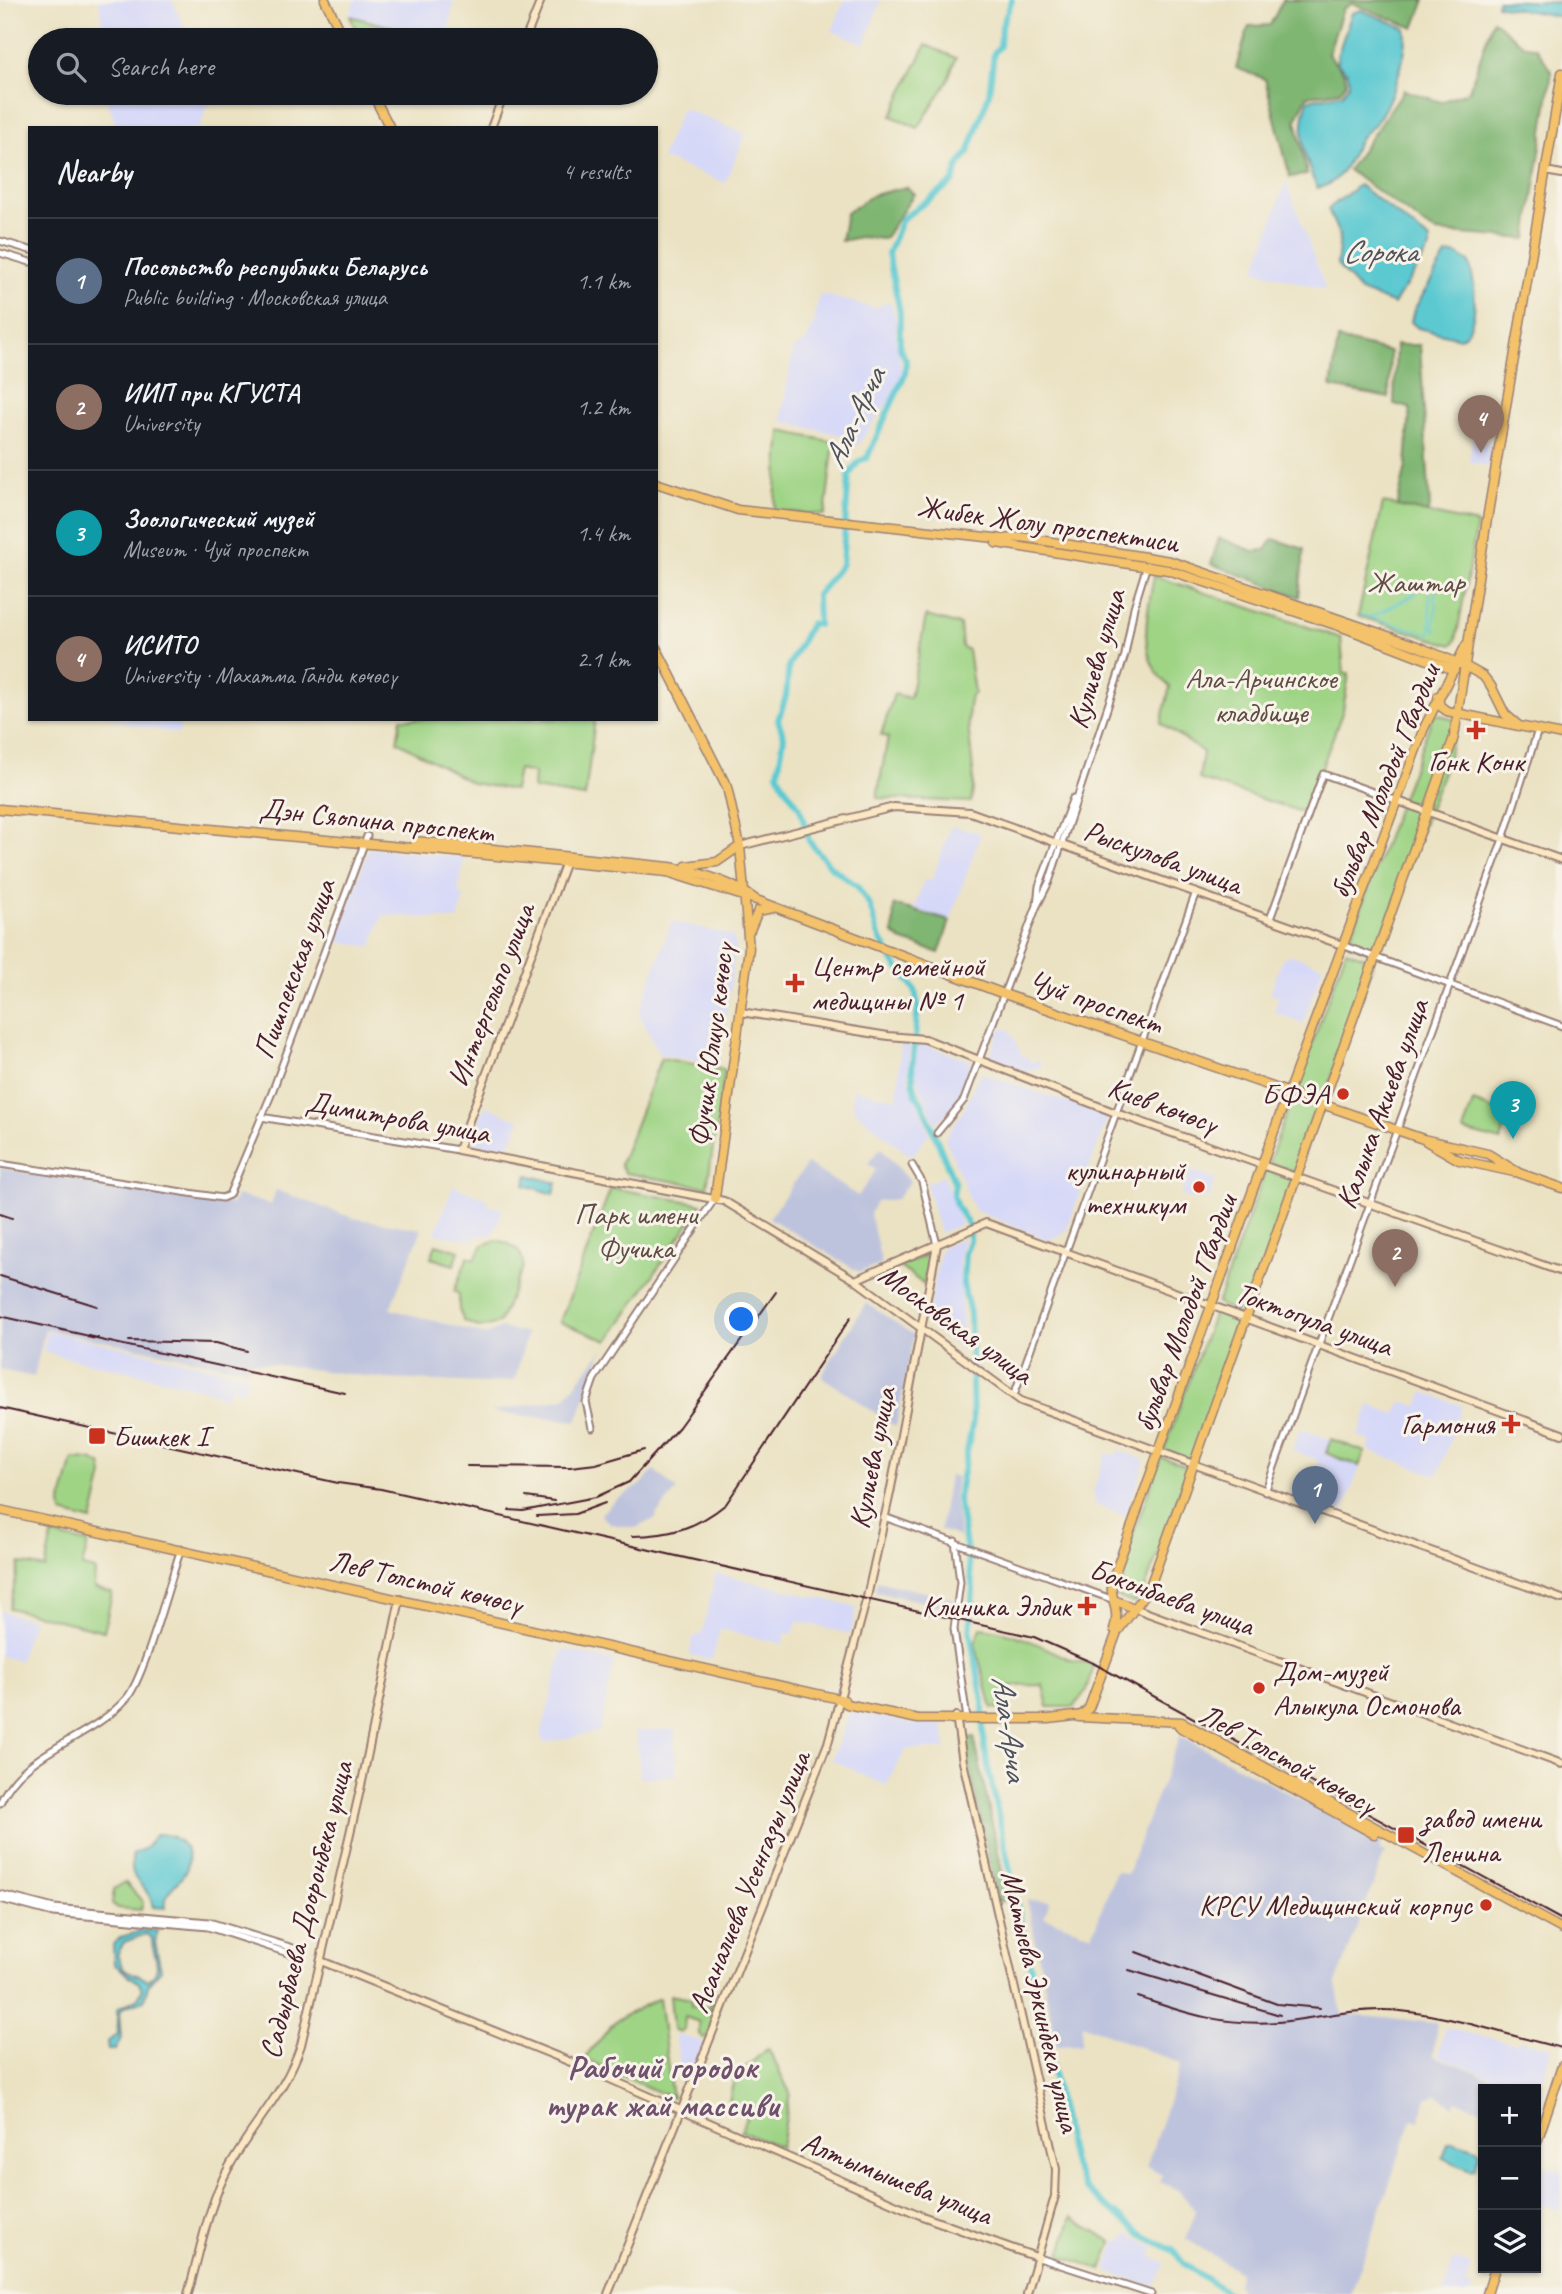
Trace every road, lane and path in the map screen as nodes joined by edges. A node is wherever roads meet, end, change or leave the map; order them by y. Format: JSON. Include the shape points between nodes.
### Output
{"nodes":[{"id":1,"x":325,"y":0,"type":"edge"},
{"id":2,"x":541,"y":0,"type":"edge"},
{"id":3,"x":339,"y":28,"type":"edge"},
{"id":4,"x":530,"y":28,"type":"edge"},
{"id":5,"x":1562,"y":73,"type":"edge"},
{"id":6,"x":378,"y":105,"type":"edge"},
{"id":7,"x":500,"y":105,"type":"edge"},
{"id":8,"x":389,"y":126,"type":"edge"},
{"id":9,"x":492,"y":126,"type":"edge"},
{"id":10,"x":1545,"y":171,"type":"junction"},
{"id":11,"x":1562,"y":174,"type":"edge"},
{"id":12,"x":0,"y":241,"type":"edge"},
{"id":13,"x":28,"y":249,"type":"edge"},
{"id":14,"x":0,"y":253,"type":"edge"},
{"id":15,"x":28,"y":261,"type":"edge"},
{"id":16,"x":658,"y":487,"type":"edge"},
{"id":17,"x":1152,"y":561,"type":"junction"},
{"id":18,"x":1469,"y":632,"type":"junction"},
{"id":19,"x":1424,"y":649,"type":"junction"},
{"id":20,"x":658,"y":651,"type":"edge"},
{"id":21,"x":1432,"y":662,"type":"junction"},
{"id":22,"x":1459,"y":666,"type":"junction"},
{"id":23,"x":1439,"y":694,"type":"junction"},
{"id":24,"x":1461,"y":695,"type":"junction"},
{"id":25,"x":1458,"y":715,"type":"junction"},
{"id":26,"x":1519,"y":726,"type":"junction"},
{"id":27,"x":1538,"y":730,"type":"junction"},
{"id":28,"x":1562,"y":735,"type":"edge"},
{"id":29,"x":1398,"y":801,"type":"junction"},
{"id":30,"x":0,"y":806,"type":"edge"},
{"id":31,"x":1430,"y":812,"type":"junction"},
{"id":32,"x":366,"y":839,"type":"junction"},
{"id":33,"x":1503,"y":839,"type":"junction"},
{"id":34,"x":1058,"y":843,"type":"junction"},
{"id":35,"x":740,"y":846,"type":"junction"},
{"id":36,"x":566,"y":859,"type":"junction"},
{"id":37,"x":1562,"y":860,"type":"edge"},
{"id":38,"x":670,"y":867,"type":"junction"},
{"id":39,"x":1196,"y":892,"type":"junction"},
{"id":40,"x":744,"y":895,"type":"junction"},
{"id":41,"x":776,"y":908,"type":"junction"},
{"id":42,"x":1270,"y":919,"type":"junction"},
{"id":43,"x":749,"y":936,"type":"junction"},
{"id":44,"x":1342,"y":945,"type":"junction"},
{"id":45,"x":1376,"y":958,"type":"junction"},
{"id":46,"x":1450,"y":985,"type":"junction"},
{"id":47,"x":1004,"y":994,"type":"junction"},
{"id":48,"x":741,"y":1012,"type":"junction"},
{"id":49,"x":1562,"y":1026,"type":"edge"},
{"id":50,"x":1141,"y":1041,"type":"junction"},
{"id":51,"x":979,"y":1060,"type":"junction"},
{"id":52,"x":1288,"y":1092,"type":"junction"},
{"id":53,"x":1324,"y":1104,"type":"junction"},
{"id":54,"x":1116,"y":1113,"type":"junction"},
{"id":55,"x":261,"y":1117,"type":"junction"},
{"id":56,"x":1396,"y":1130,"type":"junction"},
{"id":57,"x":937,"y":1133,"type":"dead end"},
{"id":58,"x":1423,"y":1139,"type":"junction"},
{"id":59,"x":458,"y":1150,"type":"junction"},
{"id":60,"x":526,"y":1162,"type":"joint"},
{"id":61,"x":0,"y":1164,"type":"edge"},
{"id":62,"x":1262,"y":1165,"type":"junction"},
{"id":63,"x":912,"y":1166,"type":"dead end"},
{"id":64,"x":1519,"y":1173,"type":"junction"},
{"id":65,"x":1298,"y":1177,"type":"junction"},
{"id":66,"x":1562,"y":1188,"type":"edge"},
{"id":67,"x":715,"y":1198,"type":"junction"},
{"id":68,"x":1370,"y":1203,"type":"junction"},
{"id":69,"x":937,"y":1245,"type":"junction"},
{"id":70,"x":1065,"y":1251,"type":"junction"},
{"id":71,"x":1562,"y":1272,"type":"edge"},
{"id":72,"x":855,"y":1280,"type":"junction"},
{"id":73,"x":1212,"y":1305,"type":"junction"},
{"id":74,"x":1245,"y":1318,"type":"junction"},
{"id":75,"x":920,"y":1327,"type":"junction"},
{"id":76,"x":1319,"y":1345,"type":"junction"},
{"id":77,"x":1014,"y":1395,"type":"junction"},
{"id":78,"x":592,"y":1428,"type":"dead end"},
{"id":79,"x":1562,"y":1434,"type":"edge"},
{"id":80,"x":1159,"y":1453,"type":"junction"},
{"id":81,"x":1193,"y":1465,"type":"junction"},
{"id":82,"x":1265,"y":1492,"type":"junction"},
{"id":83,"x":0,"y":1510,"type":"edge"},
{"id":84,"x":884,"y":1517,"type":"junction"},
{"id":85,"x":957,"y":1542,"type":"junction"},
{"id":86,"x":181,"y":1549,"type":"junction"},
{"id":87,"x":867,"y":1597,"type":"joint"},
{"id":88,"x":400,"y":1599,"type":"junction"},
{"id":89,"x":1562,"y":1599,"type":"edge"},
{"id":90,"x":1114,"y":1601,"type":"junction"},
{"id":91,"x":1135,"y":1608,"type":"junction"},
{"id":92,"x":841,"y":1700,"type":"junction"},
{"id":93,"x":1086,"y":1709,"type":"junction"},
{"id":94,"x":1062,"y":1715,"type":"junction"},
{"id":95,"x":972,"y":1717,"type":"junction"},
{"id":96,"x":1076,"y":1717,"type":"junction"},
{"id":97,"x":956,"y":1718,"type":"junction"},
{"id":98,"x":992,"y":1718,"type":"junction"},
{"id":99,"x":1096,"y":1719,"type":"junction"},
{"id":100,"x":1562,"y":1764,"type":"edge"},
{"id":101,"x":0,"y":1803,"type":"edge"},
{"id":102,"x":0,"y":1894,"type":"edge"},
{"id":103,"x":0,"y":1899,"type":"edge"},
{"id":104,"x":1562,"y":1931,"type":"edge"},
{"id":105,"x":321,"y":1961,"type":"junction"},
{"id":106,"x":1562,"y":2070,"type":"edge"},
{"id":107,"x":682,"y":2109,"type":"junction"},
{"id":108,"x":1541,"y":2131,"type":"edge"},
{"id":109,"x":1039,"y":2258,"type":"junction"},
{"id":110,"x":1493,"y":2273,"type":"edge"},
{"id":111,"x":188,"y":2294,"type":"edge"},
{"id":112,"x":608,"y":2294,"type":"edge"},
{"id":113,"x":1027,"y":2294,"type":"edge"},
{"id":114,"x":1151,"y":2294,"type":"edge"},
{"id":115,"x":1487,"y":2294,"type":"edge"}],
"edges":[{"from":1,"to":3,"type":"main road"},
{"from":2,"to":4,"type":"main road"},
{"from":5,"to":10,"type":"main road","name":"бульвар Молодой Гвардии"},
{"from":6,"to":8,"type":"main road"},
{"from":7,"to":9,"type":"main road"},
{"from":10,"to":11,"type":"main road"},
{"from":10,"to":18,"type":"main road","name":"бульвар Молодой Гвардии"},
{"from":12,"to":13,"type":"street"},
{"from":14,"to":15,"type":"street"},
{"from":16,"to":17,"type":"main road","name":"Жибек Жолу проспектиси","via":[[738,514],[1013,541]]},
{"from":17,"to":19,"type":"main road","name":"Жибек Жолу проспектиси","via":[[1303,605]]},
{"from":17,"to":21,"type":"main road","name":"Жибек Жолу проспектиси"},
{"from":17,"to":34,"type":"street","name":"Кулиева улица","via":[[1134,607],[1125,655],[1086,774]]},
{"from":18,"to":19,"type":"main road","via":[[1453,653]]},
{"from":18,"to":22,"type":"main road","name":"бульвар Молодой Гвардии"},
{"from":19,"to":22,"type":"main road","name":"Жибек Жолу проспектиси"},
{"from":20,"to":35,"type":"main road","name":"Фучик Юлиус көчөсү","via":[[727,787]]},
{"from":21,"to":22,"type":"main road","name":"Жибек Жолу проспектиси"},
{"from":21,"to":23,"type":"main road","via":[[1440,671]]},
{"from":22,"to":23,"type":"main road","name":"бульвар Молодой Гвардии"},
{"from":22,"to":24,"type":"main road","name":"бульвар Молодой Гвардии"},
{"from":22,"to":26,"type":"main road","name":"Жибек Жолу проспектиси","via":[[1486,680],[1505,714]]},
{"from":23,"to":24,"type":"main road","via":[[1451,687]]},
{"from":23,"to":25,"type":"main road","via":[[1442,709]]},
{"from":23,"to":29,"type":"main road","name":"бульвар Молодой Гвардии"},
{"from":24,"to":25,"type":"main road","name":"бульвар Молодой Гвардии"},
{"from":25,"to":26,"type":"main road"},
{"from":25,"to":31,"type":"main road","name":"бульвар Молодой Гвардии"},
{"from":26,"to":27,"type":"main road"},
{"from":27,"to":28,"type":"main road"},
{"from":27,"to":33,"type":"street","name":"Калыка Акиева улица"},
{"from":29,"to":31,"type":"main road"},
{"from":29,"to":42,"type":"street","via":[[1323,774]]},
{"from":29,"to":44,"type":"main road","name":"бульвар Молодой Гвардии"},
{"from":30,"to":32,"type":"main road","name":"Дэн Сяопина проспект"},
{"from":31,"to":33,"type":"main road"},
{"from":31,"to":45,"type":"main road","name":"бульвар Молодой Гвардии"},
{"from":32,"to":36,"type":"main road","name":"Дэн Сяопина проспект"},
{"from":32,"to":55,"type":"street","name":"Пишпекская улица"},
{"from":33,"to":37,"type":"main road"},
{"from":33,"to":46,"type":"street","name":"Калыка Акиева улица"},
{"from":34,"to":35,"type":"main road","name":"Рыскулова улица","via":[[970,812],[916,806],[894,807]]},
{"from":34,"to":39,"type":"main road","name":"Рыскулова улица"},
{"from":34,"to":47,"type":"street","name":"Кулиева улица"},
{"from":35,"to":38,"type":"main road","via":[[713,863]]},
{"from":35,"to":40,"type":"main road","name":"Фучик Юлиус көчөсү"},
{"from":36,"to":38,"type":"main road","name":"Дэн Сяопина проспект"},
{"from":36,"to":40,"type":"main road","name":"Дэн Сяопина проспект","via":[[674,873]]},
{"from":36,"to":59,"type":"main road","name":"Интергельпо улица"},
{"from":38,"to":40,"type":"main road","name":"Дэн Сяопина проспект","via":[[695,872]]},
{"from":39,"to":42,"type":"main road","name":"Рыскулова улица"},
{"from":39,"to":50,"type":"street"},
{"from":40,"to":41,"type":"main road","name":"Чуй проспект"},
{"from":40,"to":43,"type":"main road","name":"Фучик Юлиус көчөсү"},
{"from":41,"to":43,"type":"main road","via":[[758,911]]},
{"from":41,"to":47,"type":"main road","name":"Чуй проспект"},
{"from":42,"to":44,"type":"main road","name":"Рыскулова улица"},
{"from":43,"to":48,"type":"main road","name":"Фучик Юлиус көчөсү"},
{"from":44,"to":45,"type":"street","name":"Рыскулова улица"},
{"from":44,"to":52,"type":"main road","name":"бульвар Молодой Гвардии"},
{"from":45,"to":46,"type":"street","name":"Рыскулова улица"},
{"from":45,"to":53,"type":"main road","name":"бульвар Молодой Гвардии"},
{"from":46,"to":49,"type":"street","name":"Рыскулова улица"},
{"from":46,"to":56,"type":"street","name":"Калыка Акиева улица"},
{"from":47,"to":50,"type":"main road","name":"Чуй проспект"},
{"from":47,"to":51,"type":"street","name":"Кулиева улица"},
{"from":48,"to":51,"type":"main road","name":"Киев көчөсү","via":[[920,1038]]},
{"from":48,"to":67,"type":"main road","name":"Фучик Юлиус көчөсү"},
{"from":50,"to":52,"type":"main road","name":"Чуй проспект"},
{"from":50,"to":54,"type":"street"},
{"from":51,"to":54,"type":"main road","name":"Киев көчөсү"},
{"from":51,"to":57,"type":"street","name":"Кулиева улица","via":[[964,1100]]},
{"from":52,"to":53,"type":"main road","name":"Чуй проспект"},
{"from":52,"to":62,"type":"main road","name":"бульвар Молодой Гвардии"},
{"from":53,"to":56,"type":"main road","name":"Чуй проспект"},
{"from":53,"to":65,"type":"main road","name":"бульвар Молодой Гвардии"},
{"from":54,"to":62,"type":"main road","name":"Киев көчөсү"},
{"from":54,"to":70,"type":"street"},
{"from":55,"to":59,"type":"street","name":"Димитрова улица"},
{"from":55,"to":61,"type":"street","name":"Пишпекская улица","via":[[229,1195],[222,1198]]},
{"from":56,"to":58,"type":"main road","name":"Чуй проспект"},
{"from":56,"to":68,"type":"street","name":"Калыка Акиева улица"},
{"from":58,"to":64,"type":"main road","name":"Чуй проспект","via":[[1488,1154]]},
{"from":58,"to":64,"type":"main road","name":"Чуй проспект","via":[[1459,1160]]},
{"from":59,"to":60,"type":"main road","name":"Димитрова улица"},
{"from":60,"to":67,"type":"main road","name":"Московская улица"},
{"from":62,"to":65,"type":"main road","name":"Киев көчөсү"},
{"from":62,"to":73,"type":"main road","name":"бульвар Молодой Гвардии"},
{"from":63,"to":69,"type":"street","via":[[922,1182]]},
{"from":64,"to":66,"type":"main road","name":"Чуй проспект"},
{"from":65,"to":68,"type":"main road","name":"Киев көчөсү"},
{"from":65,"to":74,"type":"main road","name":"бульвар Молодой Гвардии"},
{"from":67,"to":72,"type":"main road","name":"Московская улица"},
{"from":67,"to":78,"type":"street","name":"Фучик Юлиус көчөсү","via":[[589,1389],[586,1402]]},
{"from":68,"to":71,"type":"main road","name":"Киев көчөсү"},
{"from":68,"to":76,"type":"street","name":"Калыка Акиева улица"},
{"from":69,"to":70,"type":"main road","name":"Токтогула улица","via":[[975,1226],[995,1225]]},
{"from":69,"to":72,"type":"main road","name":"Токтогула улица"},
{"from":69,"to":75,"type":"main road","name":"Кулиева улица"},
{"from":70,"to":73,"type":"main road","name":"Токтогула улица"},
{"from":70,"to":77,"type":"street"},
{"from":72,"to":75,"type":"main road","name":"Московская улица"},
{"from":73,"to":74,"type":"main road","name":"Токтогула улица"},
{"from":73,"to":80,"type":"main road","name":"бульвар Молодой Гвардии"},
{"from":74,"to":76,"type":"main road","name":"Токтогула улица"},
{"from":74,"to":81,"type":"main road","name":"бульвар Молодой Гвардии"},
{"from":75,"to":77,"type":"main road","name":"Московская улица"},
{"from":75,"to":84,"type":"main road","name":"Кулиева улица"},
{"from":76,"to":79,"type":"main road","name":"Токтогула улица"},
{"from":76,"to":82,"type":"street","name":"Калыка Акиева улица"},
{"from":77,"to":80,"type":"main road","name":"Московская улица","via":[[1034,1407]]},
{"from":80,"to":81,"type":"main road","name":"Московская улица"},
{"from":80,"to":90,"type":"main road","name":"бульвар Молодой Гвардии","via":[[1112,1581]]},
{"from":81,"to":82,"type":"main road","name":"Московская улица"},
{"from":81,"to":91,"type":"main road","name":"бульвар Молодой Гвардии","via":[[1149,1589]]},
{"from":82,"to":89,"type":"main road","name":"Московская улица"},
{"from":83,"to":86,"type":"main road","name":"Лев Толстой көчөсү"},
{"from":84,"to":85,"type":"street","name":"Боконбаева улица"},
{"from":84,"to":87,"type":"main road","name":"Кулиева улица"},
{"from":85,"to":90,"type":"street","name":"Боконбаева улица"},
{"from":85,"to":95,"type":"street","via":[[960,1582],[954,1624]]},
{"from":86,"to":88,"type":"main road","name":"Лев Толстой көчөсү"},
{"from":86,"to":101,"type":"street","via":[[129,1695],[104,1718],[21,1772]]},
{"from":87,"to":92,"type":"main road","name":"Асаналиева Усенгазы улица"},
{"from":88,"to":92,"type":"main road","name":"Лев Толстой көчөсү"},
{"from":88,"to":105,"type":"main road","name":"Садырбаева Дооронбека улица"},
{"from":90,"to":91,"type":"main road","name":"Боконбаева улица"},
{"from":90,"to":93,"type":"main road","name":"бульвар Молодой Гвардии","via":[[1116,1624]]},
{"from":91,"to":93,"type":"main road","name":"бульвар Молодой Гвардии","via":[[1117,1632]]},
{"from":91,"to":100,"type":"main road","name":"Боконбаева улица"},
{"from":92,"to":97,"type":"main road","name":"Лев Толстой көчөсү","via":[[903,1717]]},
{"from":92,"to":107,"type":"main road","name":"Асаналиева Усенгазы улица","via":[[824,1756]]},
{"from":93,"to":94,"type":"main road"},
{"from":93,"to":96,"type":"main road"},
{"from":93,"to":99,"type":"main road"},
{"from":94,"to":96,"type":"main road","name":"Лев Толстой көчөсү"},
{"from":94,"to":98,"type":"main road","name":"Лев Толстой көчөсү"},
{"from":95,"to":97,"type":"main road","name":"Лев Толстой көчөсү"},
{"from":95,"to":98,"type":"main road","name":"Лев Толстой көчөсү"},
{"from":96,"to":98,"type":"main road","name":"Лев Толстой көчөсү"},
{"from":96,"to":99,"type":"main road","name":"Лев Толстой көчөсү"},
{"from":97,"to":109,"type":"main road","name":"Матыева Эркинбека улица","via":[[1056,2169],[1055,2196]]},
{"from":99,"to":104,"type":"main road","name":"Лев Толстой көчөсү","via":[[1177,1723]]},
{"from":102,"to":103,"type":"street","via":[[54,1908],[209,1922],[295,1952],[208,1927],[53,1913]]},
{"from":105,"to":107,"type":"main road","name":"Алтымышева улица"},
{"from":105,"to":111,"type":"main road","name":"Садырбаева Дооронбека улица","via":[[297,2058],[217,2191]]},
{"from":106,"to":108,"type":"main road"},
{"from":107,"to":109,"type":"main road","name":"Алтымышева улица","via":[[922,2216]]},
{"from":107,"to":112,"type":"main road","name":"Асаналиева Усенгазы улица"},
{"from":109,"to":113,"type":"main road","name":"Матыева Эркинбека улица"},
{"from":109,"to":114,"type":"street","name":"Алтымышева улица"},
{"from":110,"to":115,"type":"main road"}]}
